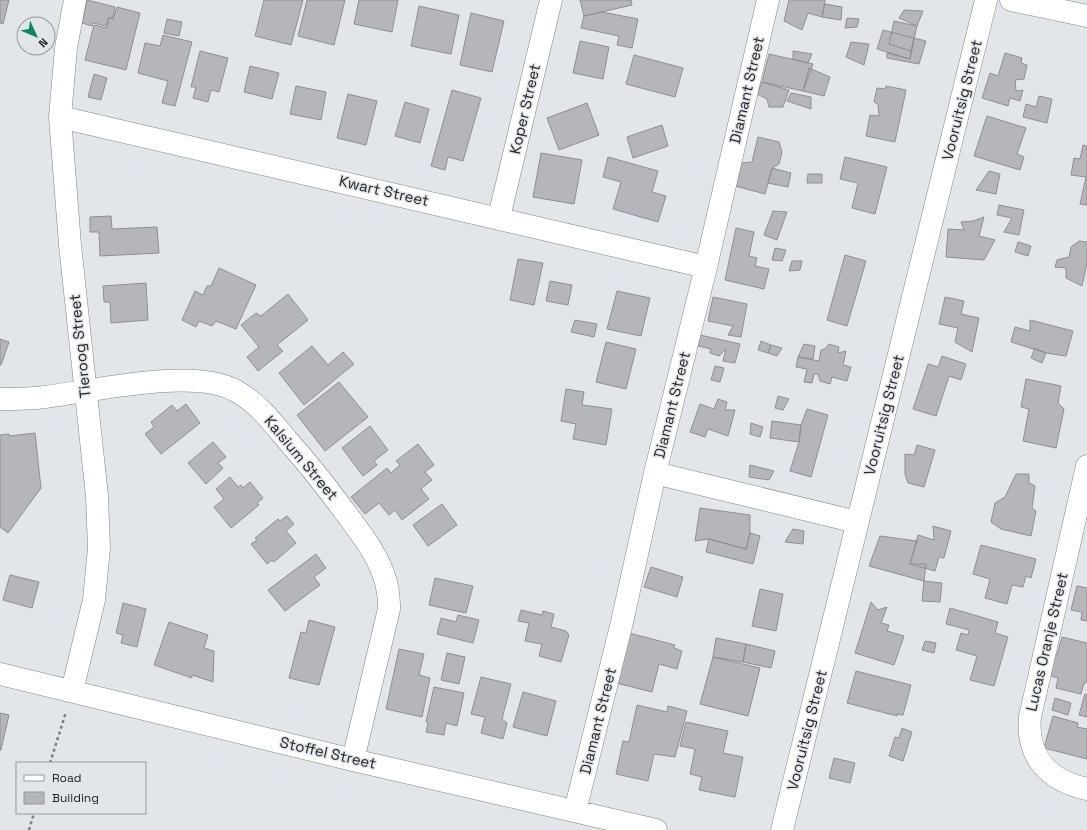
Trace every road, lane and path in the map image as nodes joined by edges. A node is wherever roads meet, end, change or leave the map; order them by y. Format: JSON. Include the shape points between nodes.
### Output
{"nodes":[{"id":1,"x":75,"y":0,"type":"edge"},
{"id":2,"x":551,"y":0,"type":"edge"},
{"id":3,"x":768,"y":0,"type":"edge"},
{"id":4,"x":986,"y":0,"type":"edge"},
{"id":5,"x":1011,"y":0,"type":"edge"},
{"id":6,"x":1087,"y":16,"type":"edge"},
{"id":7,"x":60,"y":116,"type":"junction"},
{"id":8,"x":499,"y":217,"type":"junction"},
{"id":9,"x":706,"y":267,"type":"junction"},
{"id":10,"x":84,"y":392,"type":"junction"},
{"id":11,"x":0,"y":399,"type":"edge"},
{"id":12,"x":1087,"y":466,"type":"edge"},
{"id":13,"x":655,"y":474,"type":"junction"},
{"id":14,"x":857,"y":522,"type":"junction"},
{"id":15,"x":0,"y":674,"type":"edge"},
{"id":16,"x":72,"y":691,"type":"junction"},
{"id":17,"x":354,"y":760,"type":"junction"},
{"id":18,"x":50,"y":762,"type":"edge"},
{"id":19,"x":1087,"y":789,"type":"edge"},
{"id":20,"x":575,"y":810,"type":"junction"},
{"id":21,"x":34,"y":814,"type":"edge"},
{"id":22,"x":29,"y":830,"type":"edge"},
{"id":23,"x":656,"y":830,"type":"edge"},
{"id":24,"x":782,"y":830,"type":"edge"}],
"edges":[{"from":1,"to":7,"type":"street","name":"Tieroog Street","via":[[66,48]]},
{"from":2,"to":8,"type":"street","name":"Koper Street"},
{"from":3,"to":9,"type":"street","name":"Diamant Street"},
{"from":4,"to":14,"type":"street","name":"Vooruitsig Street"},
{"from":5,"to":6,"type":"street"},
{"from":7,"to":8,"type":"street","name":"Kwart Street"},
{"from":7,"to":10,"type":"street","name":"Tieroog Street"},
{"from":8,"to":9,"type":"street","name":"Kwart Street"},
{"from":9,"to":13,"type":"street","name":"Diamant Street"},
{"from":10,"to":11,"type":"street","name":"Kalsium Street","via":[[43,398]]},
{"from":10,"to":16,"type":"street","name":"Tieroog Street","via":[[97,496],[98,548],[94,600]]},
{"from":10,"to":17,"type":"street","name":"Kalsium Street","via":[[168,380],[205,381],[235,390],[266,414],[322,481],[370,547],[387,584],[389,603],[385,630]]},
{"from":12,"to":19,"type":"street","name":"Lucas Oranje Street","via":[[1028,730],[1033,751],[1055,777]]},
{"from":13,"to":14,"type":"street"},
{"from":13,"to":20,"type":"street","name":"Diamant Street","via":[[622,622]]},
{"from":14,"to":24,"type":"street","name":"Vooruitsig Street"},
{"from":15,"to":16,"type":"street","name":"Stoffel Street"},
{"from":16,"to":17,"type":"street","name":"Stoffel Street"},
{"from":16,"to":18,"type":"path"},
{"from":17,"to":20,"type":"street","name":"Stoffel Street"},
{"from":20,"to":23,"type":"street","name":"Stoffel Street"},
{"from":21,"to":22,"type":"path"}]}
